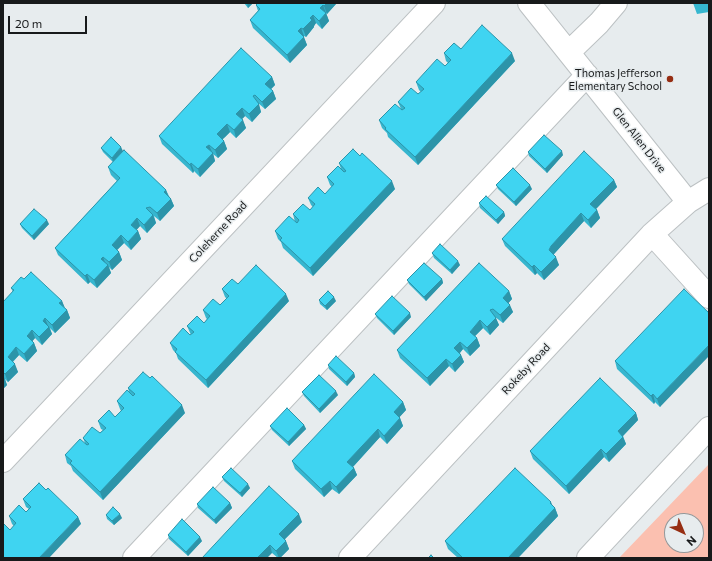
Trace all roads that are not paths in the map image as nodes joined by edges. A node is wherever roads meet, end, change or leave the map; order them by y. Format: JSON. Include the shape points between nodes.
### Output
{"nodes":[{"id":1,"x":434,"y":3,"type":"edge"},
{"id":2,"x":530,"y":3,"type":"edge"},
{"id":3,"x":616,"y":3,"type":"edge"},
{"id":4,"x":569,"y":52,"type":"junction"},
{"id":5,"x":586,"y":74,"type":"junction"},
{"id":6,"x":709,"y":189,"type":"edge"},
{"id":7,"x":688,"y":202,"type":"junction"},
{"id":8,"x":652,"y":234,"type":"junction"},
{"id":9,"x":709,"y":297,"type":"edge"},
{"id":10,"x":709,"y":428,"type":"edge"},
{"id":11,"x":3,"y":461,"type":"edge"},
{"id":12,"x":134,"y":558,"type":"edge"},
{"id":13,"x":350,"y":558,"type":"edge"},
{"id":14,"x":588,"y":558,"type":"edge"}],
"edges":[{"from":1,"to":11,"type":"street","name":"Coleherne Road"},
{"from":2,"to":4,"type":"street","name":"Glen Allen Drive"},
{"from":3,"to":4,"type":"street"},
{"from":4,"to":5,"type":"street","name":"Glen Allen Drive"},
{"from":5,"to":7,"type":"street","name":"Glen Allen Drive"},
{"from":5,"to":12,"type":"street"},
{"from":6,"to":7,"type":"street","name":"Rokeby Road"},
{"from":7,"to":8,"type":"street","name":"Rokeby Road"},
{"from":8,"to":9,"type":"street"},
{"from":8,"to":13,"type":"street","name":"Rokeby Road"},
{"from":10,"to":14,"type":"street"}]}
